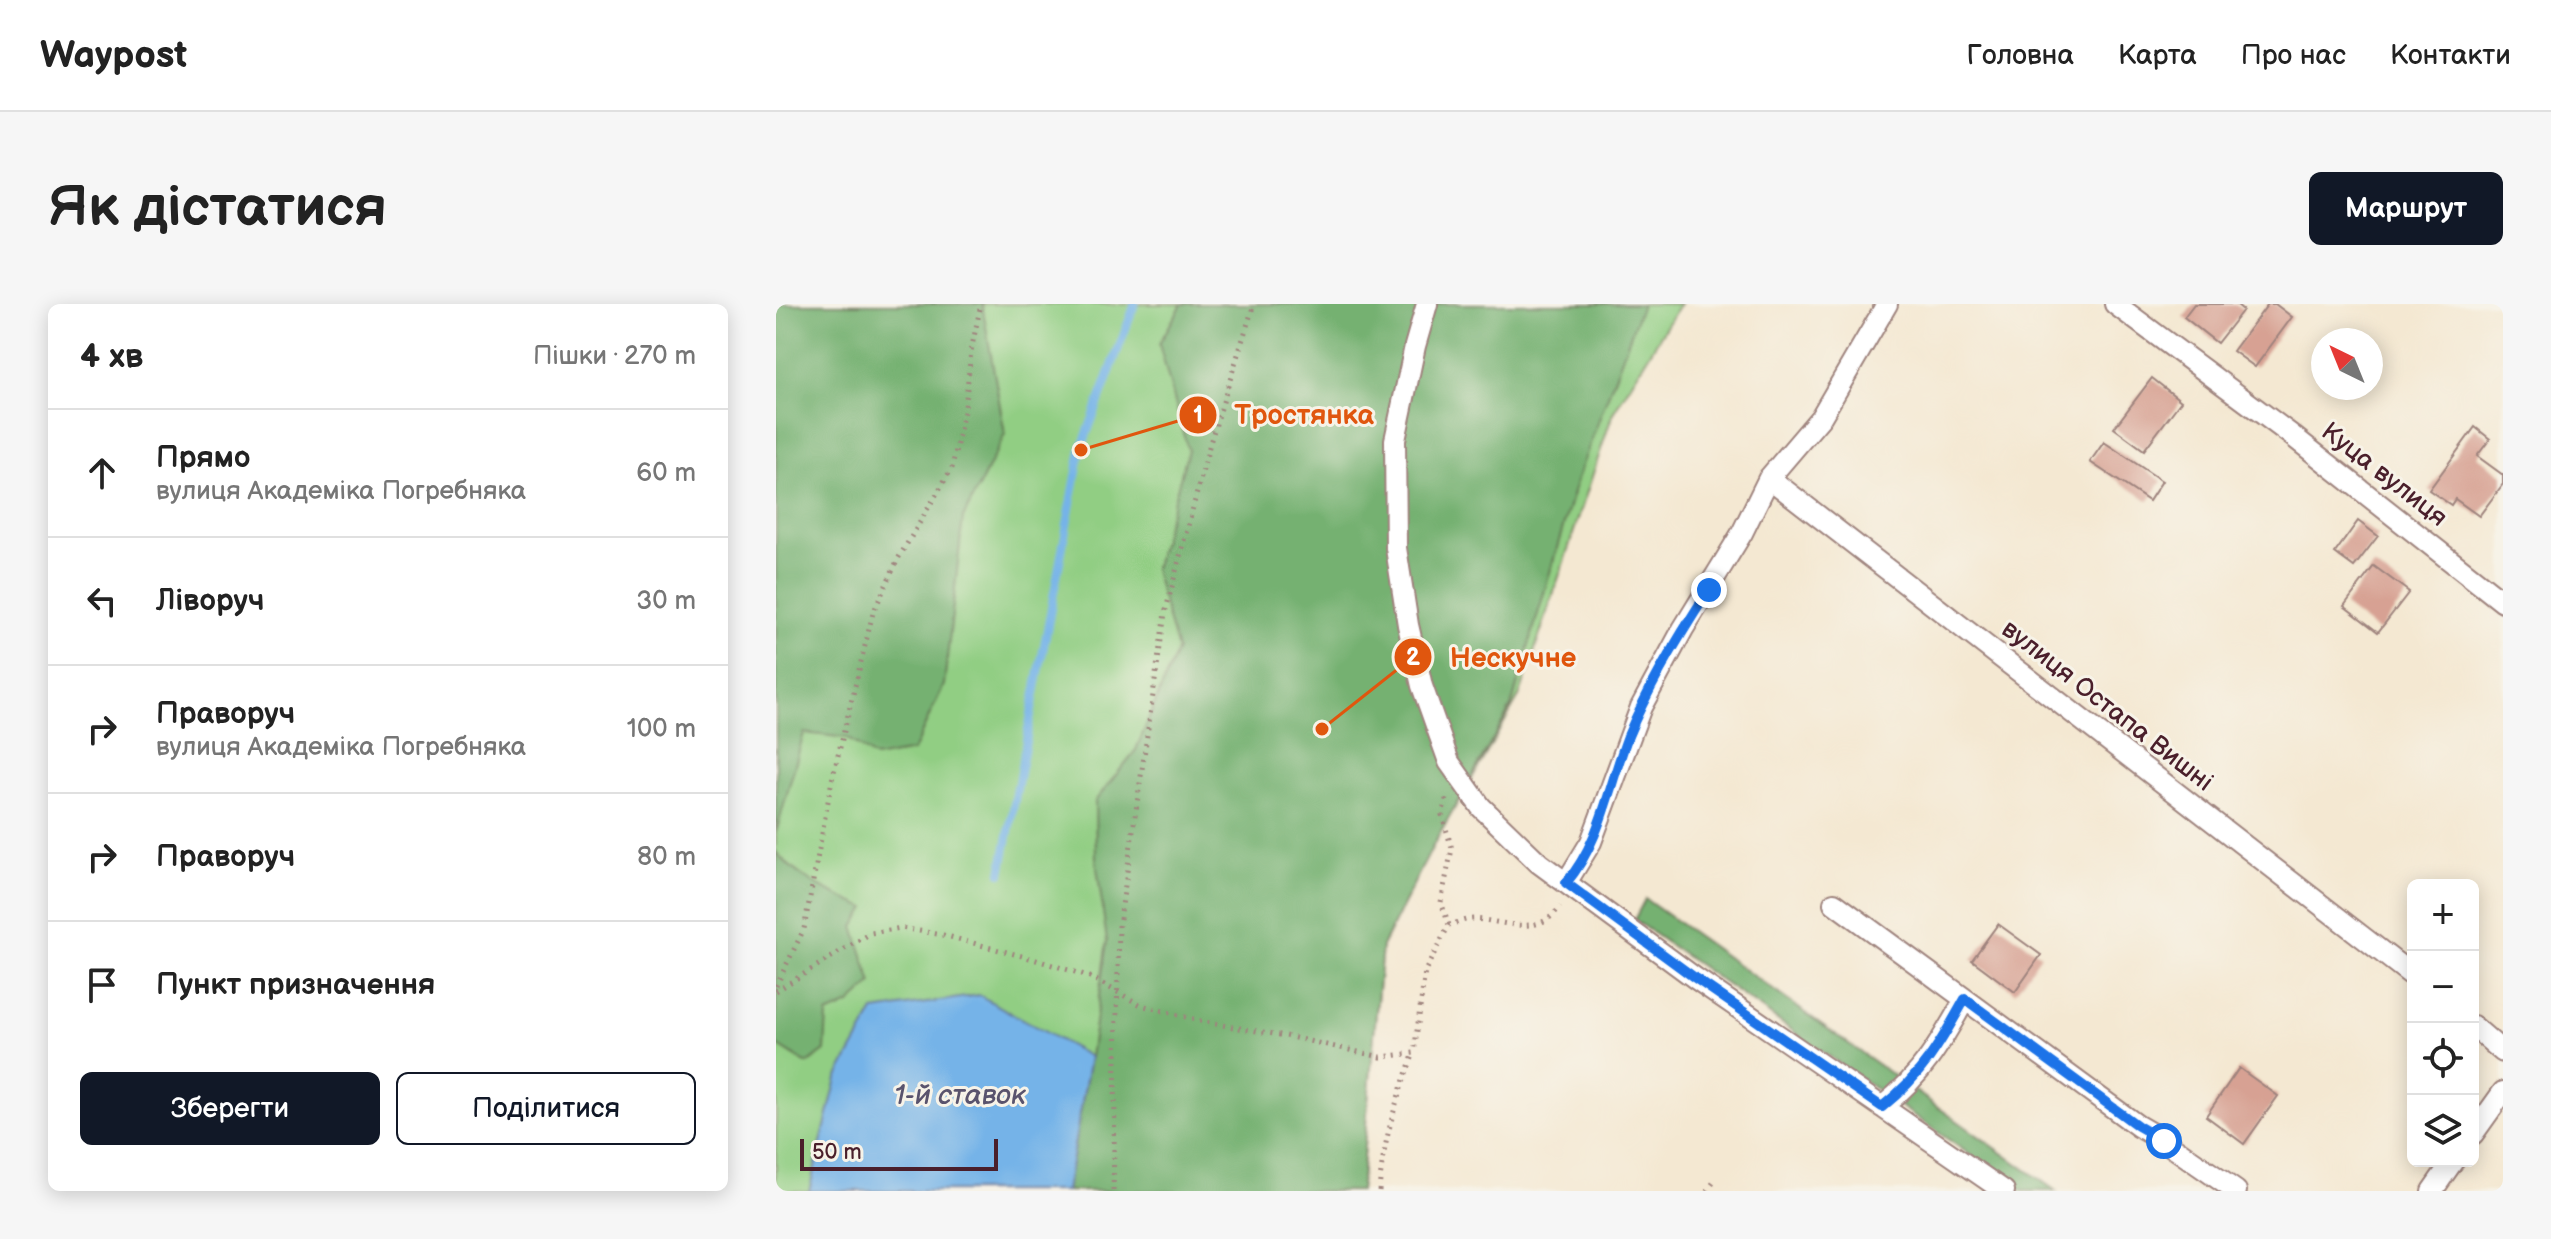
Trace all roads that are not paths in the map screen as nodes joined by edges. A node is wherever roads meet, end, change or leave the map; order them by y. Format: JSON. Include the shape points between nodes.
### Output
{"nodes":[{"id":1,"x":1427,"y":304,"type":"edge"},
{"id":2,"x":1887,"y":304,"type":"edge"},
{"id":3,"x":2115,"y":304,"type":"edge"},
{"id":4,"x":1769,"y":478,"type":"junction"},
{"id":5,"x":2503,"y":602,"type":"edge"},
{"id":6,"x":1566,"y":883,"type":"junction"},
{"id":7,"x":1834,"y":903,"type":"dead end"},
{"id":8,"x":2407,"y":971,"type":"edge"},
{"id":9,"x":1965,"y":999,"type":"junction"},
{"id":10,"x":2479,"y":1031,"type":"edge"},
{"id":11,"x":2503,"y":1052,"type":"edge"},
{"id":12,"x":2503,"y":1092,"type":"edge"},
{"id":13,"x":1882,"y":1107,"type":"junction"},
{"id":14,"x":2479,"y":1126,"type":"edge"},
{"id":15,"x":2449,"y":1167,"type":"edge"},
{"id":16,"x":2004,"y":1191,"type":"edge"},
{"id":17,"x":2236,"y":1191,"type":"edge"},
{"id":18,"x":2432,"y":1191,"type":"edge"}],
"edges":[{"from":1,"to":6,"type":"street","via":[[1395,440],[1396,548],[1422,686],[1449,762],[1481,807]]},
{"from":2,"to":4,"type":"street","via":[[1821,417]]},
{"from":3,"to":5,"type":"street","name":"Куца вулиця"},
{"from":4,"to":6,"type":"street","via":[[1641,707],[1597,829]]},
{"from":4,"to":8,"type":"street","name":"вулиця Остапа Вишні"},
{"from":6,"to":13,"type":"street"},
{"from":7,"to":9,"type":"street"},
{"from":9,"to":13,"type":"street","via":[[1929,1060]]},
{"from":9,"to":17,"type":"street"},
{"from":10,"to":11,"type":"street"},
{"from":12,"to":14,"type":"street"},
{"from":13,"to":16,"type":"street"},
{"from":15,"to":18,"type":"street"}]}
